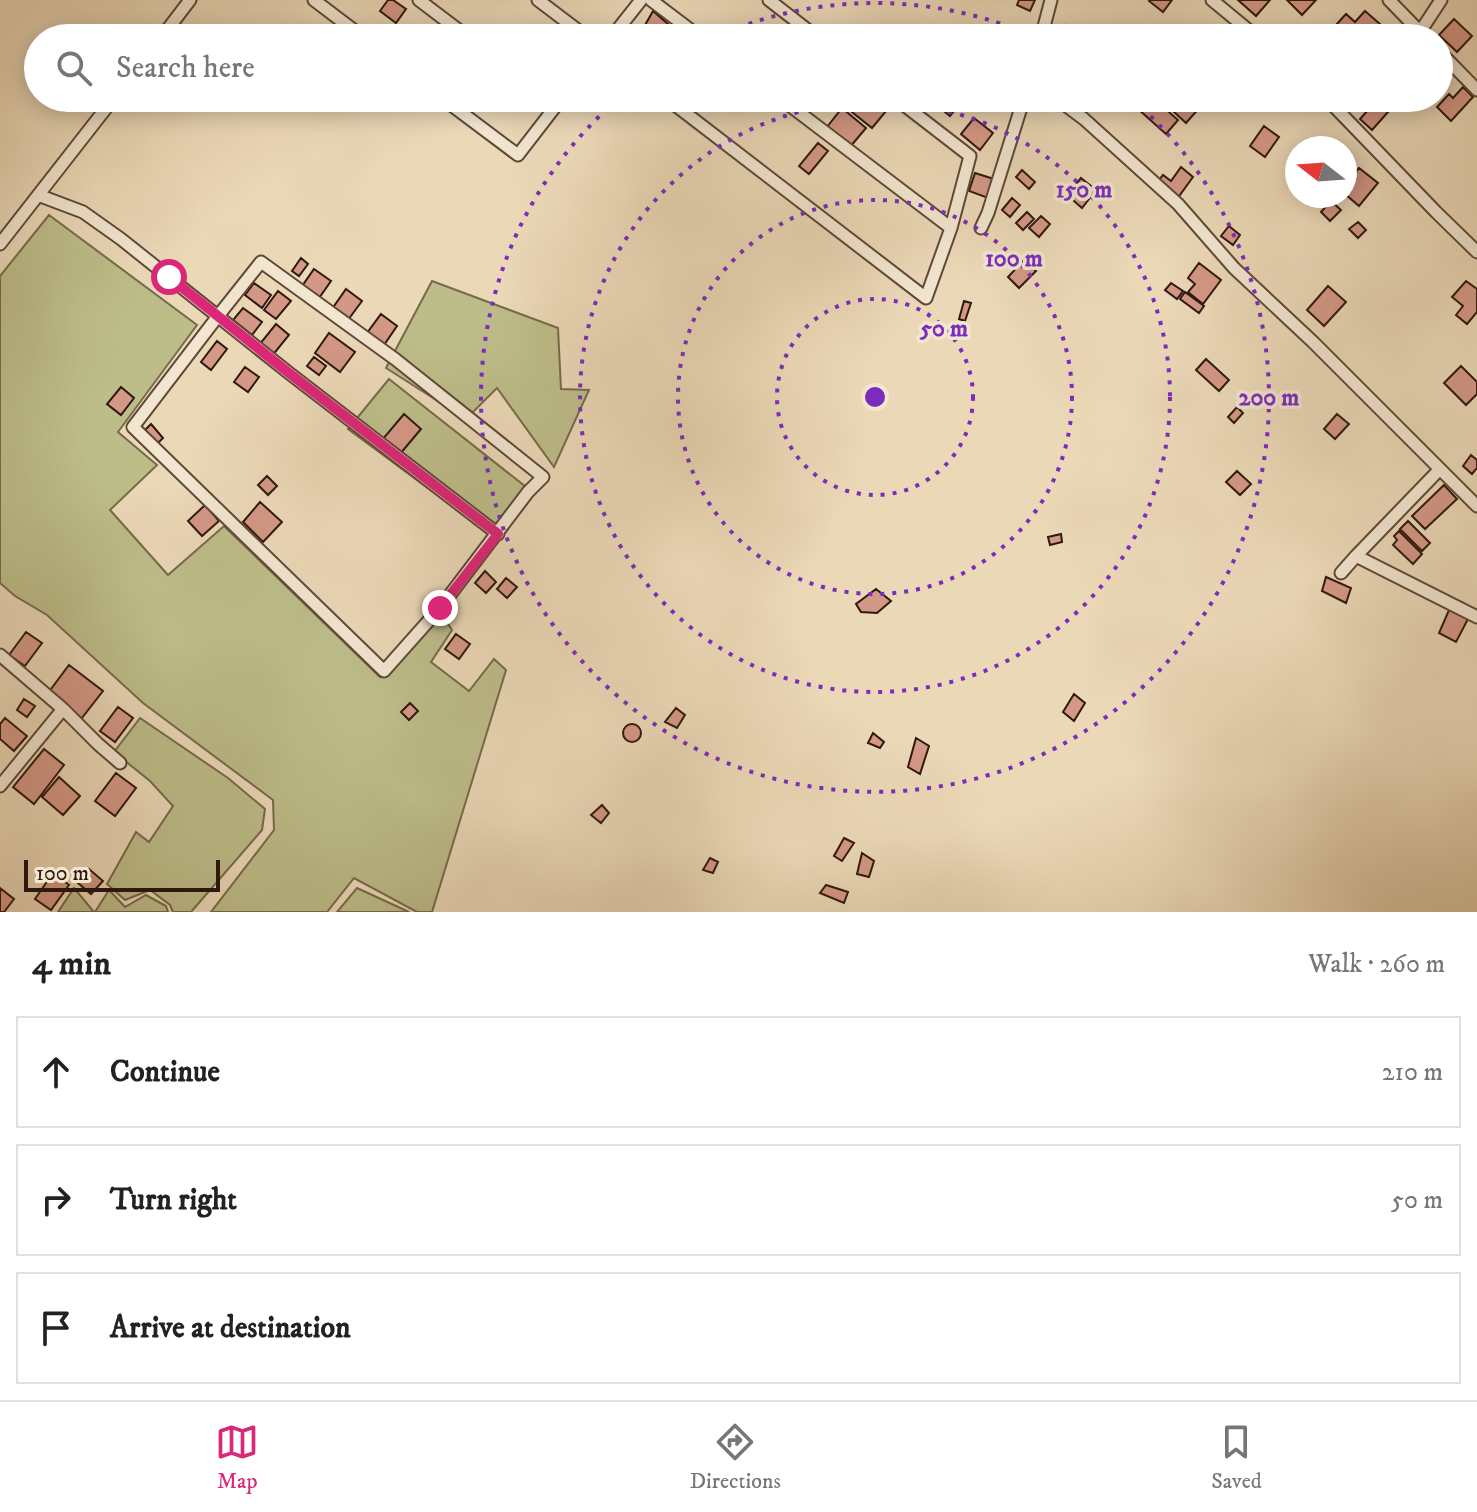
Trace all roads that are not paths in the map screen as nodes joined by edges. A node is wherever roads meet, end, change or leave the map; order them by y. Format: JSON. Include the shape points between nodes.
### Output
{"nodes":[{"id":1,"x":190,"y":0,"type":"edge"},
{"id":2,"x":314,"y":0,"type":"edge"},
{"id":3,"x":419,"y":0,"type":"edge"},
{"id":4,"x":538,"y":0,"type":"edge"},
{"id":5,"x":641,"y":0,"type":"edge"},
{"id":6,"x":651,"y":0,"type":"edge"},
{"id":7,"x":769,"y":0,"type":"edge"},
{"id":8,"x":1051,"y":0,"type":"edge"},
{"id":9,"x":1212,"y":0,"type":"edge"},
{"id":10,"x":1389,"y":0,"type":"edge"},
{"id":11,"x":1441,"y":0,"type":"edge"},
{"id":12,"x":172,"y":24,"type":"edge"},
{"id":13,"x":346,"y":24,"type":"edge"},
{"id":14,"x":451,"y":24,"type":"edge"},
{"id":15,"x":570,"y":24,"type":"edge"},
{"id":16,"x":622,"y":24,"type":"edge"},
{"id":17,"x":683,"y":24,"type":"edge"},
{"id":18,"x":800,"y":24,"type":"edge"},
{"id":19,"x":1045,"y":24,"type":"edge"},
{"id":20,"x":1241,"y":24,"type":"edge"},
{"id":21,"x":1412,"y":24,"type":"edge"},
{"id":22,"x":1429,"y":24,"type":"edge"},
{"id":23,"x":1453,"y":65,"type":"edge"},
{"id":24,"x":1477,"y":90,"type":"edge"},
{"id":25,"x":103,"y":112,"type":"edge"},
{"id":26,"x":461,"y":112,"type":"edge"},
{"id":27,"x":548,"y":112,"type":"edge"},
{"id":28,"x":684,"y":112,"type":"edge"},
{"id":29,"x":798,"y":112,"type":"edge"},
{"id":30,"x":913,"y":112,"type":"edge"},
{"id":31,"x":1020,"y":112,"type":"edge"},
{"id":32,"x":1075,"y":112,"type":"edge"},
{"id":33,"x":1340,"y":112,"type":"edge"},
{"id":34,"x":38,"y":195,"type":"junction"},
{"id":35,"x":951,"y":228,"type":"junction"},
{"id":36,"x":981,"y":228,"type":"dead end"},
{"id":37,"x":0,"y":244,"type":"edge"},
{"id":38,"x":1477,"y":252,"type":"edge"},
{"id":39,"x":218,"y":316,"type":"junction"},
{"id":40,"x":1440,"y":469,"type":"junction"},
{"id":41,"x":1477,"y":506,"type":"edge"},
{"id":42,"x":498,"y":534,"type":"junction"},
{"id":43,"x":1356,"y":556,"type":"junction"},
{"id":44,"x":1341,"y":573,"type":"dead end"},
{"id":45,"x":1477,"y":617,"type":"edge"},
{"id":46,"x":0,"y":655,"type":"edge"},
{"id":47,"x":63,"y":709,"type":"junction"},
{"id":48,"x":120,"y":763,"type":"dead end"},
{"id":49,"x":0,"y":786,"type":"edge"}],
"edges":[{"from":1,"to":12,"type":"street"},
{"from":2,"to":13,"type":"street"},
{"from":3,"to":14,"type":"street"},
{"from":4,"to":15,"type":"street"},
{"from":5,"to":16,"type":"street"},
{"from":6,"to":17,"type":"street"},
{"from":7,"to":18,"type":"street"},
{"from":8,"to":19,"type":"street"},
{"from":9,"to":20,"type":"street"},
{"from":10,"to":21,"type":"street"},
{"from":11,"to":22,"type":"street"},
{"from":23,"to":24,"type":"street"},
{"from":25,"to":34,"type":"street"},
{"from":26,"to":27,"type":"street","via":[[518,155]]},
{"from":28,"to":35,"type":"street","via":[[926,298]]},
{"from":29,"to":35,"type":"street"},
{"from":30,"to":35,"type":"street","via":[[970,156]]},
{"from":31,"to":36,"type":"street"},
{"from":32,"to":40,"type":"street","via":[[1178,204],[1234,268]]},
{"from":33,"to":38,"type":"street"},
{"from":34,"to":37,"type":"street"},
{"from":34,"to":39,"type":"street","via":[[83,212]]},
{"from":39,"to":42,"type":"street"},
{"from":39,"to":42,"type":"street","via":[[261,262],[395,359],[543,477]]},
{"from":39,"to":42,"type":"street","via":[[133,427],[384,671]]},
{"from":40,"to":41,"type":"street"},
{"from":40,"to":43,"type":"street"},
{"from":43,"to":44,"type":"street"},
{"from":43,"to":45,"type":"street"},
{"from":46,"to":47,"type":"street"},
{"from":47,"to":48,"type":"street"},
{"from":47,"to":49,"type":"street"}]}
